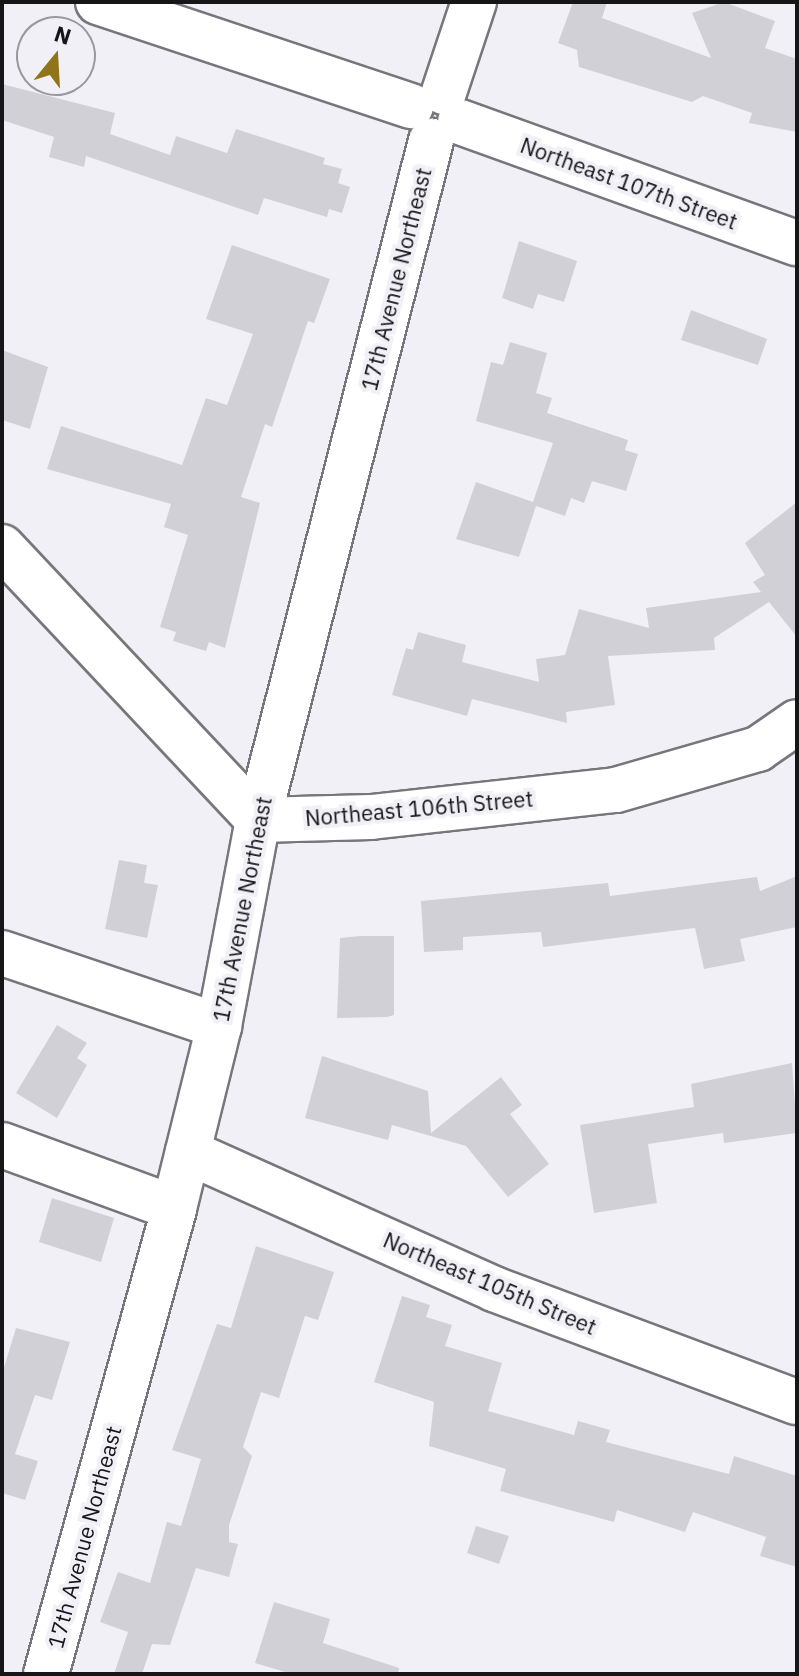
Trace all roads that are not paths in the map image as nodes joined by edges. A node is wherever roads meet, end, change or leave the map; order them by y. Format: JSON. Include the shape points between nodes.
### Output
{"nodes":[{"id":1,"x":98,"y":2,"type":"edge"},
{"id":2,"x":474,"y":2,"type":"edge"},
{"id":3,"x":437,"y":115,"type":"junction"},
{"id":4,"x":797,"y":243,"type":"edge"},
{"id":5,"x":2,"y":547,"type":"edge"},
{"id":6,"x":797,"y":722,"type":"edge"},
{"id":7,"x":258,"y":820,"type":"junction"},
{"id":8,"x":2,"y":953,"type":"edge"},
{"id":9,"x":219,"y":1026,"type":"junction"},
{"id":10,"x":2,"y":1145,"type":"edge"},
{"id":11,"x":188,"y":1152,"type":"junction"},
{"id":12,"x":174,"y":1208,"type":"junction"},
{"id":13,"x":797,"y":1402,"type":"edge"},
{"id":14,"x":46,"y":1674,"type":"edge"}],
"edges":[{"from":1,"to":3,"type":"street","name":"Northeast 107th Street"},
{"from":2,"to":3,"type":"street","name":"17th Avenue Northeast"},
{"from":3,"to":4,"type":"street","name":"Northeast 107th Street"},
{"from":3,"to":7,"type":"street","name":"17th Avenue Northeast"},
{"from":5,"to":7,"type":"street"},
{"from":6,"to":7,"type":"street","name":"Northeast 106th Street","via":[[758,749],[616,790],[371,817]]},
{"from":7,"to":9,"type":"street","name":"17th Avenue Northeast"},
{"from":8,"to":9,"type":"street"},
{"from":9,"to":11,"type":"street","name":"17th Avenue Northeast"},
{"from":10,"to":12,"type":"street"},
{"from":11,"to":12,"type":"street","name":"17th Avenue Northeast"},
{"from":11,"to":13,"type":"street","name":"Northeast 105th Street","via":[[494,1289]]},
{"from":12,"to":14,"type":"street","name":"17th Avenue Northeast"}]}
